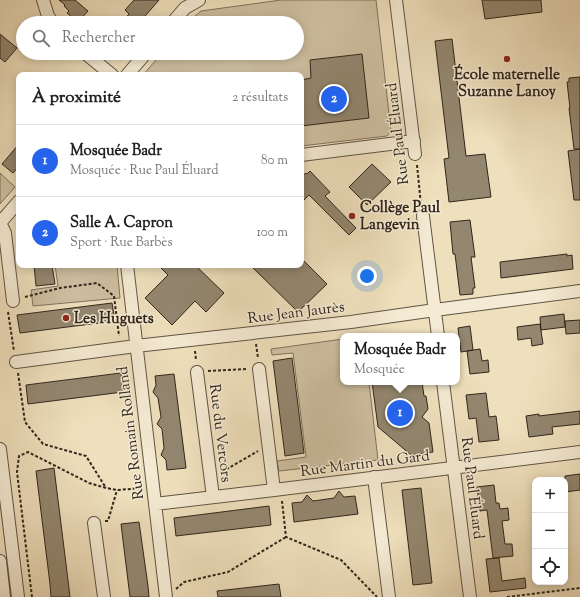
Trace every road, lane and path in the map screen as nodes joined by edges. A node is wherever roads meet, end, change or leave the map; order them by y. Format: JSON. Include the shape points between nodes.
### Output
{"nodes":[{"id":1,"x":43,"y":0,"type":"edge"},
{"id":2,"x":199,"y":0,"type":"edge"},
{"id":3,"x":396,"y":0,"type":"edge"},
{"id":4,"x":48,"y":16,"type":"edge"},
{"id":5,"x":178,"y":16,"type":"edge"},
{"id":6,"x":94,"y":60,"type":"edge"},
{"id":7,"x":140,"y":60,"type":"edge"},
{"id":8,"x":108,"y":72,"type":"edge"},
{"id":9,"x":130,"y":72,"type":"edge"},
{"id":10,"x":414,"y":141,"type":"junction"},
{"id":11,"x":416,"y":154,"type":"joint"},
{"id":12,"x":304,"y":155,"type":"edge"},
{"id":13,"x":16,"y":204,"type":"edge"},
{"id":14,"x":423,"y":216,"type":"joint"},
{"id":15,"x":0,"y":223,"type":"edge"},
{"id":16,"x":127,"y":268,"type":"edge"},
{"id":17,"x":580,"y":291,"type":"edge"},
{"id":18,"x":13,"y":301,"type":"junction"},
{"id":19,"x":435,"y":310,"type":"junction"},
{"id":20,"x":255,"y":333,"type":"junction"},
{"id":21,"x":438,"y":333,"type":"edge"},
{"id":22,"x":193,"y":340,"type":"junction"},
{"id":23,"x":136,"y":346,"type":"junction"},
{"id":24,"x":120,"y":348,"type":"junction"},
{"id":25,"x":16,"y":362,"type":"junction"},
{"id":26,"x":259,"y":369,"type":"junction"},
{"id":27,"x":197,"y":372,"type":"junction"},
{"id":28,"x":444,"y":385,"type":"edge"},
{"id":29,"x":268,"y":445,"type":"junction"},
{"id":30,"x":0,"y":449,"type":"edge"},
{"id":31,"x":580,"y":452,"type":"edge"},
{"id":32,"x":454,"y":468,"type":"junction"},
{"id":33,"x":374,"y":477,"type":"junction"},
{"id":34,"x":211,"y":479,"type":"junction"},
{"id":35,"x":153,"y":487,"type":"junction"},
{"id":36,"x":106,"y":488,"type":"junction"},
{"id":37,"x":117,"y":490,"type":"junction"},
{"id":38,"x":277,"y":490,"type":"junction"},
{"id":39,"x":213,"y":498,"type":"junction"},
{"id":40,"x":155,"y":504,"type":"junction"},
{"id":41,"x":108,"y":521,"type":"dead end"},
{"id":42,"x":94,"y":523,"type":"dead end"},
{"id":43,"x":286,"y":537,"type":"junction"},
{"id":44,"x":0,"y":561,"type":"edge"},
{"id":45,"x":580,"y":588,"type":"edge"},
{"id":46,"x":548,"y":592,"type":"junction"},
{"id":47,"x":169,"y":594,"type":"edge"},
{"id":48,"x":4,"y":597,"type":"edge"},
{"id":49,"x":18,"y":597,"type":"edge"},
{"id":50,"x":32,"y":597,"type":"edge"},
{"id":51,"x":104,"y":597,"type":"edge"},
{"id":52,"x":377,"y":597,"type":"edge"},
{"id":53,"x":389,"y":597,"type":"edge"},
{"id":54,"x":470,"y":597,"type":"edge"},
{"id":55,"x":507,"y":597,"type":"edge"},
{"id":56,"x":549,"y":597,"type":"edge"}],
"edges":[{"from":1,"to":4,"type":"street"},
{"from":2,"to":5,"type":"street","via":[[185,8]]},
{"from":3,"to":10,"type":"street","name":"Rue Paul Éluard"},
{"from":6,"to":8,"type":"street"},
{"from":7,"to":9,"type":"street"},
{"from":10,"to":11,"type":"street","name":"Rue Paul Éluard"},
{"from":10,"to":12,"type":"street"},
{"from":11,"to":14,"type":"path","name":"Rue Paul Éluard"},
{"from":13,"to":15,"type":"street"},
{"from":14,"to":19,"type":"street"},
{"from":15,"to":18,"type":"street","via":[[4,233]]},
{"from":16,"to":23,"type":"street","name":"Rue Romain Rolland"},
{"from":17,"to":19,"type":"street","name":"Rue Jean Jaurès"},
{"from":18,"to":24,"type":"path","via":[[60,288],[97,283],[114,296]]},
{"from":18,"to":25,"type":"path","via":[[8,312]]},
{"from":19,"to":20,"type":"street","name":"Rue Jean Jaurès"},
{"from":19,"to":21,"type":"street"},
{"from":20,"to":22,"type":"street","name":"Rue Jean Jaurès"},
{"from":20,"to":26,"type":"path"},
{"from":22,"to":23,"type":"street","name":"Rue Jean Jaurès"},
{"from":22,"to":27,"type":"path"},
{"from":23,"to":24,"type":"street","name":"Rue Jean Jaurès"},
{"from":23,"to":35,"type":"street","name":"Rue Romain Rolland"},
{"from":24,"to":25,"type":"street","name":"Rue Jean Jaurès"},
{"from":25,"to":36,"type":"path","via":[[25,422],[42,444],[86,456]]},
{"from":26,"to":27,"type":"path"},
{"from":26,"to":29,"type":"street"},
{"from":27,"to":34,"type":"street","name":"Rue du Vercors"},
{"from":28,"to":32,"type":"street","name":"Rue Paul Éluard"},
{"from":29,"to":34,"type":"path"},
{"from":29,"to":38,"type":"street"},
{"from":30,"to":49,"type":"street"},
{"from":31,"to":32,"type":"street","name":"Rue Martin du Gard"},
{"from":32,"to":33,"type":"street","name":"Rue Martin du Gard"},
{"from":32,"to":54,"type":"street","name":"Rue Paul Éluard"},
{"from":33,"to":38,"type":"street","name":"Rue Martin du Gard"},
{"from":33,"to":53,"type":"street"},
{"from":34,"to":39,"type":"street","name":"Rue du Vercors"},
{"from":35,"to":37,"type":"path"},
{"from":35,"to":40,"type":"street","name":"Rue Romain Rolland"},
{"from":36,"to":37,"type":"path"},
{"from":36,"to":50,"type":"path","via":[[89,483],[28,452],[19,456],[17,472]]},
{"from":37,"to":41,"type":"path"},
{"from":38,"to":39,"type":"street","name":"Rue Martin du Gard"},
{"from":38,"to":43,"type":"path"},
{"from":39,"to":40,"type":"street","name":"Rue Martin du Gard"},
{"from":40,"to":47,"type":"street","name":"Rue Romain Rolland"},
{"from":42,"to":51,"type":"street"},
{"from":43,"to":47,"type":"path","via":[[228,572],[184,582]]},
{"from":43,"to":52,"type":"path","via":[[341,560]]},
{"from":44,"to":48,"type":"street"},
{"from":45,"to":46,"type":"path"},
{"from":46,"to":55,"type":"path"},
{"from":46,"to":56,"type":"path"}]}
